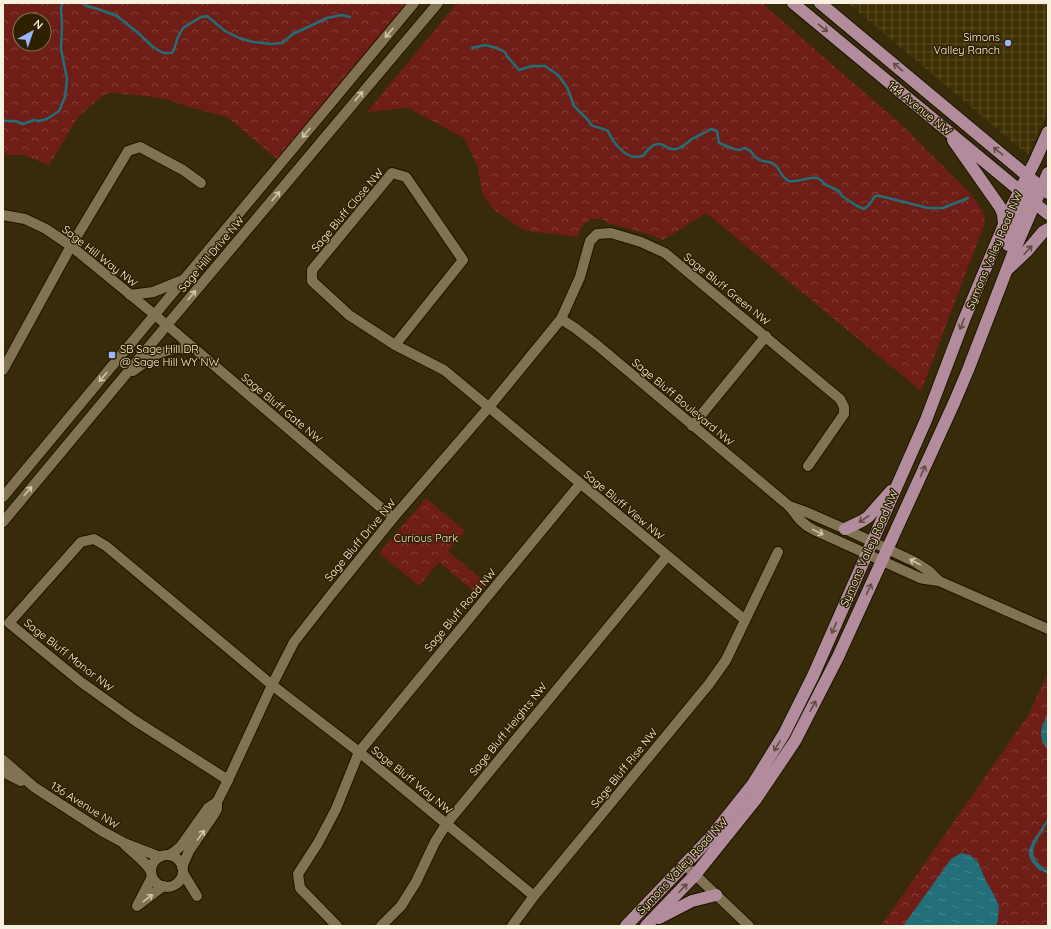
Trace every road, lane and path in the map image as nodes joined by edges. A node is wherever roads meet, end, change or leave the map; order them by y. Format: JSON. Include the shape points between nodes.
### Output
{"nodes":[{"id":1,"x":414,"y":3,"type":"edge"},
{"id":2,"x":438,"y":3,"type":"edge"},
{"id":3,"x":792,"y":3,"type":"edge"},
{"id":4,"x":820,"y":3,"type":"edge"},
{"id":5,"x":946,"y":130,"type":"junction"},
{"id":6,"x":1048,"y":132,"type":"edge"},
{"id":7,"x":1048,"y":173,"type":"edge"},
{"id":8,"x":201,"y":183,"type":"dead end"},
{"id":9,"x":1038,"y":185,"type":"edge"},
{"id":10,"x":1027,"y":197,"type":"junction"},
{"id":11,"x":1048,"y":214,"type":"edge"},
{"id":12,"x":3,"y":215,"type":"edge"},
{"id":13,"x":1004,"y":224,"type":"junction"},
{"id":14,"x":1048,"y":229,"type":"edge"},
{"id":15,"x":70,"y":246,"type":"junction"},
{"id":16,"x":1007,"y":270,"type":"junction"},
{"id":17,"x":184,"y":279,"type":"junction"},
{"id":18,"x":130,"y":295,"type":"junction"},
{"id":19,"x":155,"y":315,"type":"junction"},
{"id":20,"x":561,"y":320,"type":"junction"},
{"id":21,"x":167,"y":325,"type":"junction"},
{"id":22,"x":766,"y":336,"type":"junction"},
{"id":23,"x":395,"y":345,"type":"junction"},
{"id":24,"x":193,"y":347,"type":"junction"},
{"id":25,"x":3,"y":370,"type":"edge"},
{"id":26,"x":118,"y":382,"type":"junction"},
{"id":27,"x":489,"y":407,"type":"junction"},
{"id":28,"x":692,"y":426,"type":"junction"},
{"id":29,"x":808,"y":466,"type":"dead end"},
{"id":30,"x":898,"y":483,"type":"junction"},
{"id":31,"x":580,"y":484,"type":"junction"},
{"id":32,"x":3,"y":497,"type":"edge"},
{"id":33,"x":789,"y":506,"type":"junction"},
{"id":34,"x":393,"y":518,"type":"junction"},
{"id":35,"x":3,"y":522,"type":"edge"},
{"id":36,"x":845,"y":529,"type":"junction"},
{"id":37,"x":872,"y":541,"type":"junction"},
{"id":38,"x":888,"y":549,"type":"junction"},
{"id":39,"x":778,"y":552,"type":"dead end"},
{"id":40,"x":866,"y":554,"type":"junction"},
{"id":41,"x":667,"y":556,"type":"junction"},
{"id":42,"x":882,"y":561,"type":"junction"},
{"id":43,"x":939,"y":581,"type":"junction"},
{"id":44,"x":745,"y":620,"type":"junction"},
{"id":45,"x":6,"y":627,"type":"edge"},
{"id":46,"x":1048,"y":629,"type":"edge"},
{"id":47,"x":272,"y":686,"type":"junction"},
{"id":48,"x":359,"y":752,"type":"junction"},
{"id":49,"x":3,"y":760,"type":"edge"},
{"id":50,"x":3,"y":772,"type":"edge"},
{"id":51,"x":228,"y":780,"type":"junction"},
{"id":52,"x":34,"y":787,"type":"junction"},
{"id":53,"x":217,"y":802,"type":"junction"},
{"id":54,"x":447,"y":824,"type":"junction"},
{"id":55,"x":124,"y":843,"type":"junction"},
{"id":56,"x":164,"y":856,"type":"junction"},
{"id":57,"x":685,"y":865,"type":"junction"},
{"id":58,"x":182,"y":870,"type":"junction"},
{"id":59,"x":152,"y":874,"type":"junction"},
{"id":60,"x":695,"y":875,"type":"junction"},
{"id":61,"x":174,"y":885,"type":"junction"},
{"id":62,"x":163,"y":886,"type":"junction"},
{"id":63,"x":716,"y":895,"type":"junction"},
{"id":64,"x":534,"y":896,"type":"junction"},
{"id":65,"x":646,"y":925,"type":"edge"},
{"id":66,"x":337,"y":926,"type":"edge"},
{"id":67,"x":381,"y":926,"type":"edge"},
{"id":68,"x":512,"y":926,"type":"edge"},
{"id":69,"x":626,"y":926,"type":"edge"},
{"id":70,"x":749,"y":926,"type":"edge"}],
"edges":[{"from":1,"to":17,"type":"street","name":"Sage Hill Drive NW","one_way":true},
{"from":21,"to":2,"type":"street","name":"Sage Hill Drive NW","one_way":true},
{"from":3,"to":5,"type":"main road","name":"144 Avenue NW","one_way":true},
{"from":9,"to":4,"type":"main road","name":"144 Avenue NW","one_way":true},
{"from":5,"to":10,"type":"main road","name":"144 Avenue NW"},
{"from":5,"to":13,"type":"main road","via":[[1000,207]]},
{"from":6,"to":9,"type":"main road","name":"Symons Valley Road NW","via":[[1040,150]]},
{"from":7,"to":9,"type":"main road","name":"Symons Valley Road NW"},
{"from":8,"to":15,"type":"street","via":[[183,170],[140,147],[128,151]]},
{"from":9,"to":10,"type":"main road","name":"Symons Valley Road NW"},
{"from":9,"to":10,"type":"main road","name":"Symons Valley Road NW"},
{"from":10,"to":11,"type":"main road","name":"144 Avenue NW"},
{"from":10,"to":13,"type":"main road","name":"Symons Valley Road NW"},
{"from":10,"to":16,"type":"main road","name":"Symons Valley Road NW"},
{"from":12,"to":15,"type":"street","name":"Sage Hill Way NW","via":[[25,219],[46,229]]},
{"from":13,"to":30,"type":"main road","name":"Symons Valley Road NW","one_way":true,"via":[[926,420]]},
{"from":16,"to":14,"type":"main road","one_way":true},
{"from":15,"to":18,"type":"street","name":"Sage Hill Way NW"},
{"from":15,"to":25,"type":"street"},
{"from":38,"to":16,"type":"main road","name":"Symons Valley Road NW","one_way":true,"via":[[965,377]]},
{"from":17,"to":18,"type":"street","via":[[153,292]]},
{"from":17,"to":19,"type":"street","name":"Sage Hill Drive NW"},
{"from":18,"to":19,"type":"street","name":"Sage Hill Way NW"},
{"from":19,"to":21,"type":"street","name":"Sage Bluff Gate NW"},
{"from":19,"to":32,"type":"street","name":"Sage Hill Drive NW","one_way":true},
{"from":20,"to":22,"type":"street","name":"Sage Bluff Green NW","via":[[580,277],[590,241],[597,234],[611,232],[665,253]]},
{"from":20,"to":27,"type":"street","name":"Sage Bluff Drive NW"},
{"from":20,"to":28,"type":"street","name":"Sage Bluff Boulevard NW","via":[[575,328]]},
{"from":21,"to":24,"type":"street","name":"Sage Bluff Gate NW"},
{"from":21,"to":26,"type":"street","name":"Sage Hill Drive NW"},
{"from":22,"to":28,"type":"street"},
{"from":22,"to":29,"type":"street","name":"Sage Bluff Green NW","via":[[840,399],[844,407],[844,414]]},
{"from":23,"to":23,"type":"street","name":"Sage Bluff Close NW","via":[[349,315],[312,281],[312,270],[392,174],[406,177],[463,260]]},
{"from":23,"to":27,"type":"street","name":"Sage Bluff Close NW","via":[[444,370]]},
{"from":24,"to":26,"type":"street","via":[[157,354]]},
{"from":24,"to":34,"type":"street","name":"Sage Bluff Gate NW"},
{"from":35,"to":26,"type":"street","name":"Sage Hill Drive NW","one_way":true},
{"from":27,"to":31,"type":"street","name":"Sage Bluff View NW"},
{"from":27,"to":34,"type":"street","name":"Sage Bluff Drive NW"},
{"from":28,"to":33,"type":"street","name":"Sage Bluff Boulevard NW"},
{"from":30,"to":36,"type":"main road","one_way":true,"via":[[868,517]]},
{"from":30,"to":37,"type":"main road","name":"Symons Valley Road NW"},
{"from":31,"to":41,"type":"street","name":"Sage Bluff View NW"},
{"from":31,"to":48,"type":"street","name":"Sage Bluff Road NW"},
{"from":33,"to":36,"type":"street","name":"Sage Bluff Boulevard NW"},
{"from":33,"to":40,"type":"street","name":"Sage Bluff Boulevard NW","one_way":true,"via":[[806,526]]},
{"from":34,"to":47,"type":"street","name":"Sage Bluff Drive NW","via":[[294,642]]},
{"from":36,"to":37,"type":"street","name":"Sage Bluff Boulevard NW"},
{"from":37,"to":38,"type":"street","name":"Sage Bluff Boulevard NW"},
{"from":37,"to":40,"type":"main road","name":"Symons Valley Road NW"},
{"from":38,"to":42,"type":"main road","name":"Symons Valley Road NW"},
{"from":43,"to":38,"type":"street","name":"Sage Bluff Boulevard NW","one_way":true,"via":[[923,566]]},
{"from":39,"to":44,"type":"street","name":"Sage Bluff Rise NW"},
{"from":40,"to":42,"type":"street","name":"Sage Bluff Boulevard NW"},
{"from":40,"to":57,"type":"main road","name":"Symons Valley Road NW","one_way":true,"via":[[813,676],[784,734],[753,784]]},
{"from":41,"to":44,"type":"street","name":"Sage Bluff View NW"},
{"from":41,"to":54,"type":"street","name":"Sage Bluff Heights NW"},
{"from":42,"to":43,"type":"street","name":"Sage Bluff Boulevard NW","via":[[920,578]]},
{"from":60,"to":42,"type":"main road","name":"Symons Valley Road NW","one_way":true,"via":[[756,799],[795,741],[838,657]]},
{"from":43,"to":46,"type":"street"},
{"from":44,"to":64,"type":"street","name":"Sage Bluff Rise NW","via":[[726,660],[709,684]]},
{"from":45,"to":47,"type":"street","name":"Sage Bluff Manor NW","via":[[81,542],[94,539],[106,546]]},
{"from":45,"to":51,"type":"street","name":"Sage Bluff Manor NW","via":[[134,720]]},
{"from":47,"to":48,"type":"street","name":"Sage Bluff Way NW"},
{"from":47,"to":51,"type":"street","name":"Sage Bluff Drive NW"},
{"from":48,"to":54,"type":"street","name":"Sage Bluff Way NW"},
{"from":48,"to":66,"type":"street","via":[[336,810],[298,874],[300,888]]},
{"from":49,"to":52,"type":"street","name":"136 Avenue NW"},
{"from":50,"to":52,"type":"street","name":"136 Avenue NW"},
{"from":51,"to":53,"type":"street","name":"Sage Bluff Drive NW"},
{"from":52,"to":55,"type":"street","name":"136 Avenue NW"},
{"from":53,"to":56,"type":"street","name":"Sage Bluff Drive NW","via":[[208,808],[181,846]]},
{"from":58,"to":53,"type":"street","name":"Sage Bluff Drive NW","one_way":true,"via":[[190,851],[217,809]]},
{"from":54,"to":64,"type":"street","name":"Sage Bluff Way NW"},
{"from":54,"to":67,"type":"street","name":"Sage Bluff Heights NW","via":[[401,906]]},
{"from":55,"to":56,"type":"street","name":"136 Avenue NW"},
{"from":55,"to":59,"type":"street","name":"136 Avenue NW","via":[[143,860]]},
{"from":56,"to":58,"type":"street","via":[[178,859]]},
{"from":56,"to":59,"type":"street","via":[[154,862]]},
{"from":57,"to":60,"type":"street"},
{"from":57,"to":69,"type":"main road","name":"Symons Valley Road NW"},
{"from":58,"to":61,"type":"street","via":[[181,878]]},
{"from":58,"to":61,"type":"street","via":[[197,896]]},
{"from":59,"to":62,"type":"street","via":[[155,881]]},
{"from":59,"to":62,"type":"street","one_way":true,"via":[[137,906]]},
{"from":60,"to":63,"type":"street"},
{"from":65,"to":60,"type":"main road","name":"Symons Valley Road NW","one_way":true},
{"from":61,"to":62,"type":"street"},
{"from":63,"to":65,"type":"main road","via":[[692,901]]},
{"from":63,"to":70,"type":"street"},
{"from":64,"to":68,"type":"street","name":"Sage Bluff Rise NW"}]}
